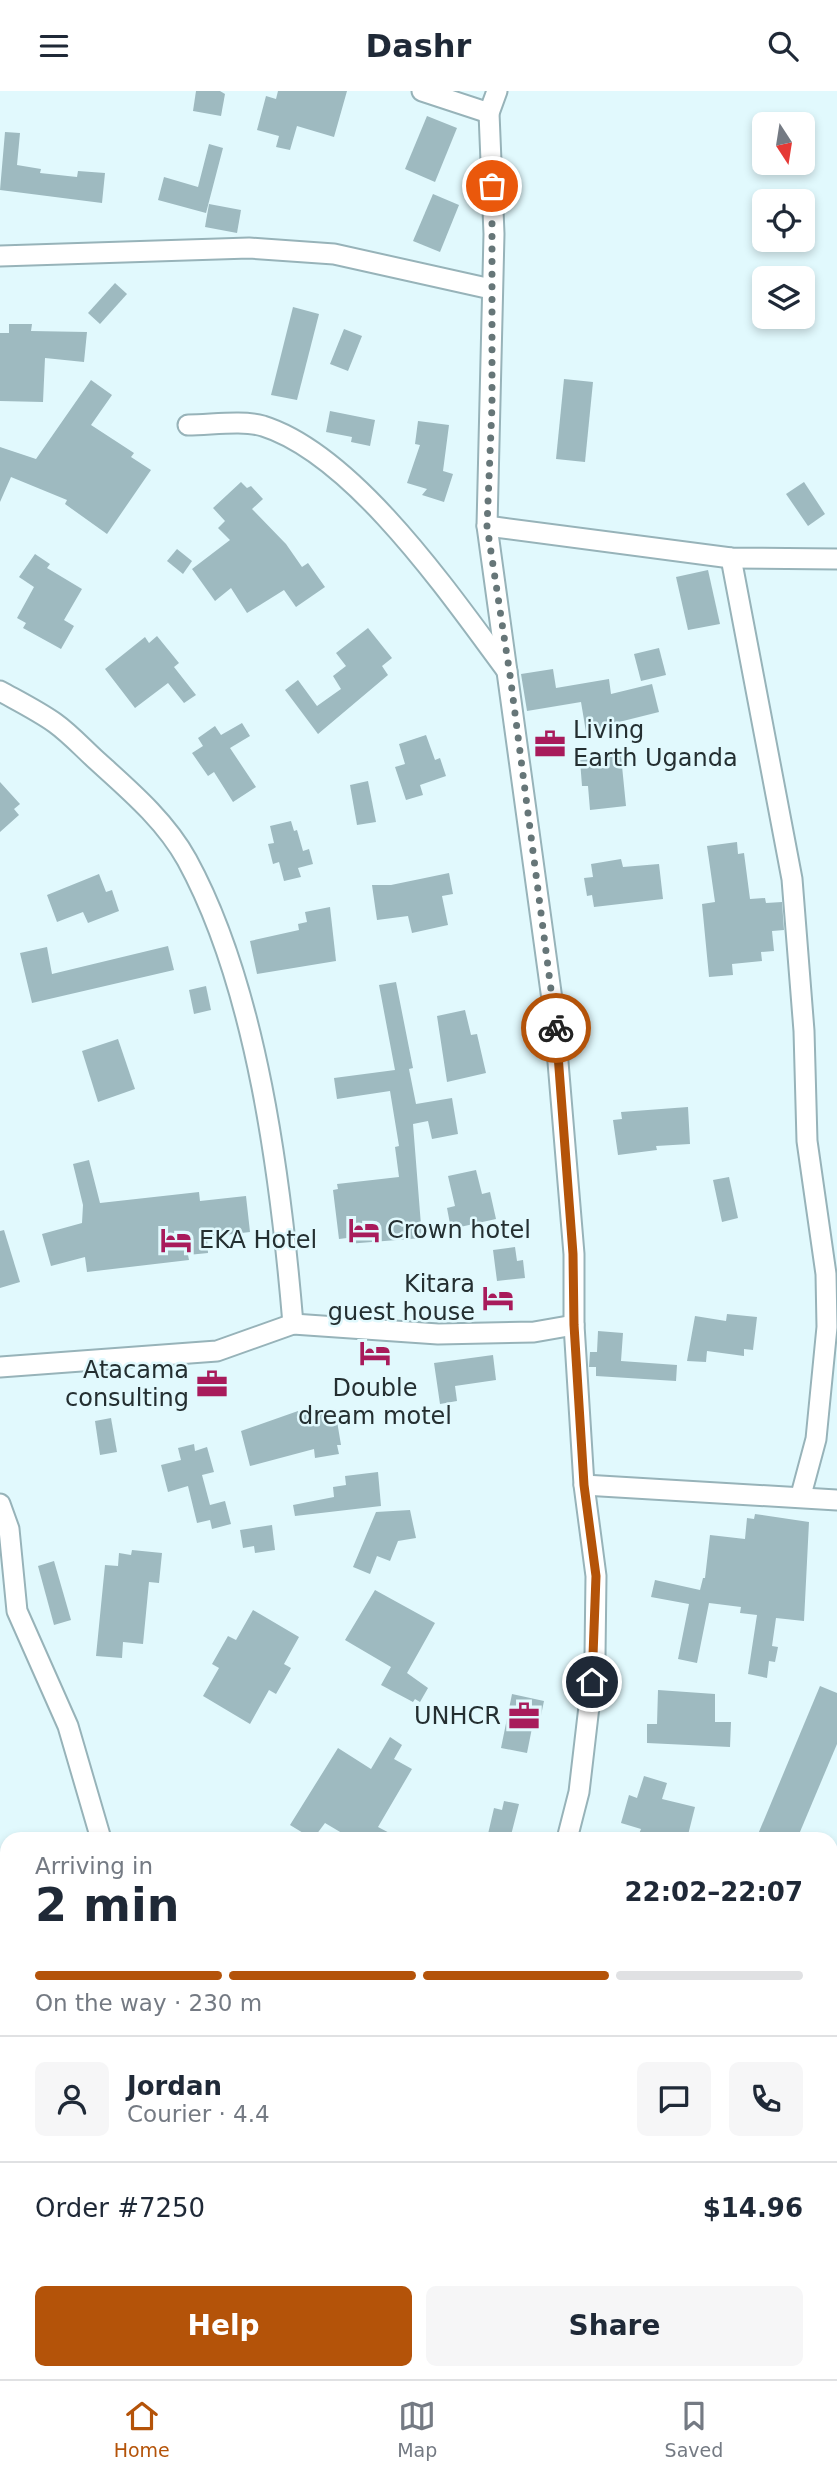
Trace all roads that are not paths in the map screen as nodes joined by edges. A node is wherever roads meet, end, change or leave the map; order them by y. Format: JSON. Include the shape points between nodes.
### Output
{"nodes":[{"id":1,"x":422,"y":91,"type":"edge"},
{"id":2,"x":498,"y":91,"type":"edge"},
{"id":3,"x":489,"y":113,"type":"junction"},
{"id":4,"x":0,"y":256,"type":"edge"},
{"id":5,"x":491,"y":289,"type":"junction"},
{"id":6,"x":188,"y":425,"type":"dead end"},
{"id":7,"x":487,"y":526,"type":"junction"},
{"id":8,"x":732,"y":558,"type":"junction"},
{"id":9,"x":837,"y":559,"type":"edge"},
{"id":10,"x":510,"y":675,"type":"junction"},
{"id":11,"x":0,"y":691,"type":"edge"},
{"id":12,"x":293,"y":1324,"type":"junction"},
{"id":13,"x":574,"y":1325,"type":"junction"},
{"id":14,"x":0,"y":1367,"type":"edge"},
{"id":15,"x":584,"y":1485,"type":"junction"},
{"id":16,"x":801,"y":1495,"type":"junction"},
{"id":17,"x":837,"y":1500,"type":"edge"},
{"id":18,"x":0,"y":1504,"type":"edge"},
{"id":19,"x":0,"y":1600,"type":"edge"},
{"id":20,"x":17,"y":1611,"type":"junction"},
{"id":21,"x":99,"y":1832,"type":"edge"},
{"id":22,"x":569,"y":1832,"type":"edge"}],
"edges":[{"from":1,"to":3,"type":"street"},
{"from":2,"to":3,"type":"street"},
{"from":3,"to":5,"type":"street","via":[[494,234]]},
{"from":4,"to":5,"type":"street","via":[[249,248],[334,254]]},
{"from":5,"to":7,"type":"street"},
{"from":6,"to":10,"type":"street","via":[[261,425],[301,443],[336,468],[424,560]]},
{"from":7,"to":8,"type":"street"},
{"from":7,"to":10,"type":"street"},
{"from":8,"to":9,"type":"street"},
{"from":8,"to":16,"type":"street","via":[[792,879],[807,1141],[826,1274],[827,1327],[816,1439]]},
{"from":10,"to":13,"type":"street","via":[[554,1014],[573,1254]]},
{"from":11,"to":12,"type":"street","via":[[56,723],[149,808],[192,870],[217,926],[246,1022],[286,1233]]},
{"from":12,"to":13,"type":"street","via":[[438,1334],[534,1332]]},
{"from":12,"to":14,"type":"street","via":[[217,1351]]},
{"from":13,"to":15,"type":"street"},
{"from":15,"to":16,"type":"street"},
{"from":15,"to":22,"type":"street","via":[[596,1576],[596,1655],[579,1792]]},
{"from":16,"to":17,"type":"street"},
{"from":18,"to":20,"type":"street","via":[[9,1529]]},
{"from":19,"to":20,"type":"street"},
{"from":20,"to":21,"type":"street","via":[[68,1726]]}]}
